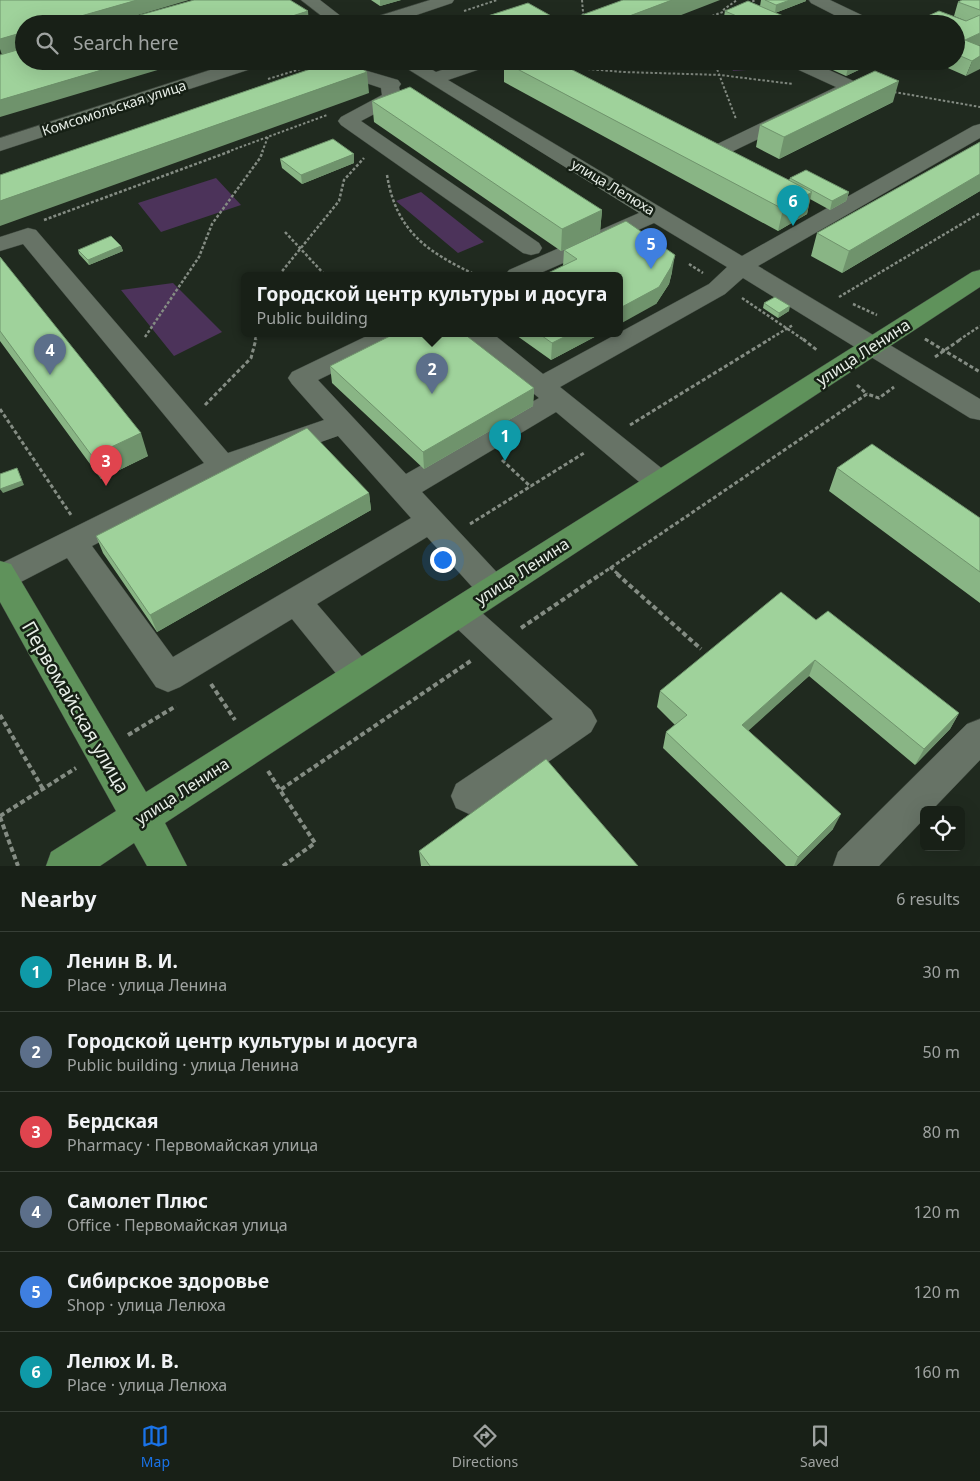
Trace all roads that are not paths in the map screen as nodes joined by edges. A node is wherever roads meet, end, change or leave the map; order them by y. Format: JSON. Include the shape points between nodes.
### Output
{"nodes":[{"id":1,"x":309,"y":0,"type":"edge"},
{"id":2,"x":446,"y":0,"type":"edge"},
{"id":3,"x":816,"y":0,"type":"edge"},
{"id":4,"x":330,"y":15,"type":"edge"},
{"id":5,"x":400,"y":15,"type":"edge"},
{"id":6,"x":847,"y":15,"type":"edge"},
{"id":7,"x":229,"y":70,"type":"edge"},
{"id":8,"x":334,"y":70,"type":"edge"},
{"id":9,"x":346,"y":70,"type":"edge"},
{"id":10,"x":419,"y":70,"type":"edge"},
{"id":11,"x":452,"y":70,"type":"edge"},
{"id":12,"x":814,"y":70,"type":"edge"},
{"id":13,"x":429,"y":76,"type":"junction"},
{"id":14,"x":312,"y":77,"type":"edge"},
{"id":15,"x":389,"y":85,"type":"junction"},
{"id":16,"x":980,"y":130,"type":"edge"},
{"id":17,"x":699,"y":142,"type":"edge"},
{"id":18,"x":0,"y":145,"type":"edge"},
{"id":19,"x":716,"y":152,"type":"junction"},
{"id":20,"x":741,"y":165,"type":"edge"},
{"id":21,"x":658,"y":214,"type":"junction"},
{"id":22,"x":0,"y":244,"type":"edge"},
{"id":23,"x":531,"y":248,"type":"dead end"},
{"id":24,"x":743,"y":265,"type":"junction"},
{"id":25,"x":524,"y":272,"type":"edge"},
{"id":26,"x":980,"y":277,"type":"edge"},
{"id":27,"x":385,"y":337,"type":"edge"},
{"id":28,"x":481,"y":337,"type":"edge"},
{"id":29,"x":872,"y":345,"type":"junction"},
{"id":30,"x":549,"y":392,"type":"junction"},
{"id":31,"x":980,"y":411,"type":"edge"},
{"id":32,"x":344,"y":424,"type":"junction"},
{"id":33,"x":223,"y":466,"type":"junction"},
{"id":34,"x":660,"y":483,"type":"junction"},
{"id":35,"x":403,"y":489,"type":"junction"},
{"id":36,"x":439,"y":529,"type":"junction"},
{"id":37,"x":72,"y":542,"type":"junction"},
{"id":38,"x":1,"y":575,"type":"edge"},
{"id":39,"x":494,"y":590,"type":"junction"},
{"id":40,"x":296,"y":601,"type":"junction"},
{"id":41,"x":460,"y":612,"type":"junction"},
{"id":42,"x":359,"y":677,"type":"junction"},
{"id":43,"x":980,"y":734,"type":"edge"},
{"id":44,"x":469,"y":796,"type":"dead end"},
{"id":45,"x":140,"y":818,"type":"junction"},
{"id":46,"x":65,"y":866,"type":"edge"},
{"id":47,"x":168,"y":866,"type":"edge"},
{"id":48,"x":852,"y":866,"type":"edge"}],
"edges":[{"from":1,"to":4,"type":"street"},
{"from":2,"to":5,"type":"street"},
{"from":3,"to":6,"type":"street"},
{"from":7,"to":18,"type":"street","name":"Комсомольская улица"},
{"from":8,"to":14,"type":"street"},
{"from":9,"to":15,"type":"street"},
{"from":10,"to":13,"type":"street","name":"улица Лелюха"},
{"from":11,"to":13,"type":"street"},
{"from":12,"to":19,"type":"street","via":[[851,87]]},
{"from":13,"to":15,"type":"street"},
{"from":13,"to":21,"type":"street","name":"улица Лелюха"},
{"from":15,"to":23,"type":"street","via":[[392,97],[348,120]]},
{"from":16,"to":24,"type":"street","via":[[824,210]]},
{"from":17,"to":19,"type":"street"},
{"from":19,"to":20,"type":"street"},
{"from":21,"to":24,"type":"street","name":"улица Лелюха"},
{"from":21,"to":25,"type":"street"},
{"from":22,"to":33,"type":"street","via":[[28,234]]},
{"from":24,"to":29,"type":"street","name":"улица Лелюха"},
{"from":24,"to":30,"type":"street","via":[[717,289]]},
{"from":26,"to":29,"type":"main road","name":"улица Ленина"},
{"from":27,"to":32,"type":"street","via":[[301,378]]},
{"from":28,"to":30,"type":"street"},
{"from":29,"to":31,"type":"street","name":"улица Лелюха"},
{"from":29,"to":34,"type":"main road","name":"улица Ленина"},
{"from":30,"to":34,"type":"street"},
{"from":30,"to":35,"type":"street","via":[[483,442]]},
{"from":32,"to":33,"type":"street"},
{"from":32,"to":35,"type":"street"},
{"from":33,"to":37,"type":"street"},
{"from":34,"to":39,"type":"main road","name":"улица Ленина"},
{"from":35,"to":36,"type":"street"},
{"from":36,"to":39,"type":"street"},
{"from":36,"to":40,"type":"street"},
{"from":37,"to":38,"type":"street"},
{"from":37,"to":40,"type":"street","via":[[168,677]]},
{"from":38,"to":45,"type":"main road","name":"Первомайская улица"},
{"from":39,"to":41,"type":"main road","name":"улица Ленина"},
{"from":40,"to":42,"type":"street"},
{"from":41,"to":42,"type":"main road","name":"улица Ленина"},
{"from":41,"to":44,"type":"street","via":[[579,721]]},
{"from":42,"to":45,"type":"main road","name":"улица Ленина"},
{"from":43,"to":48,"type":"street"},
{"from":45,"to":46,"type":"main road","name":"улица Ленина"},
{"from":45,"to":47,"type":"main road","name":"Первомайская улица"}]}
